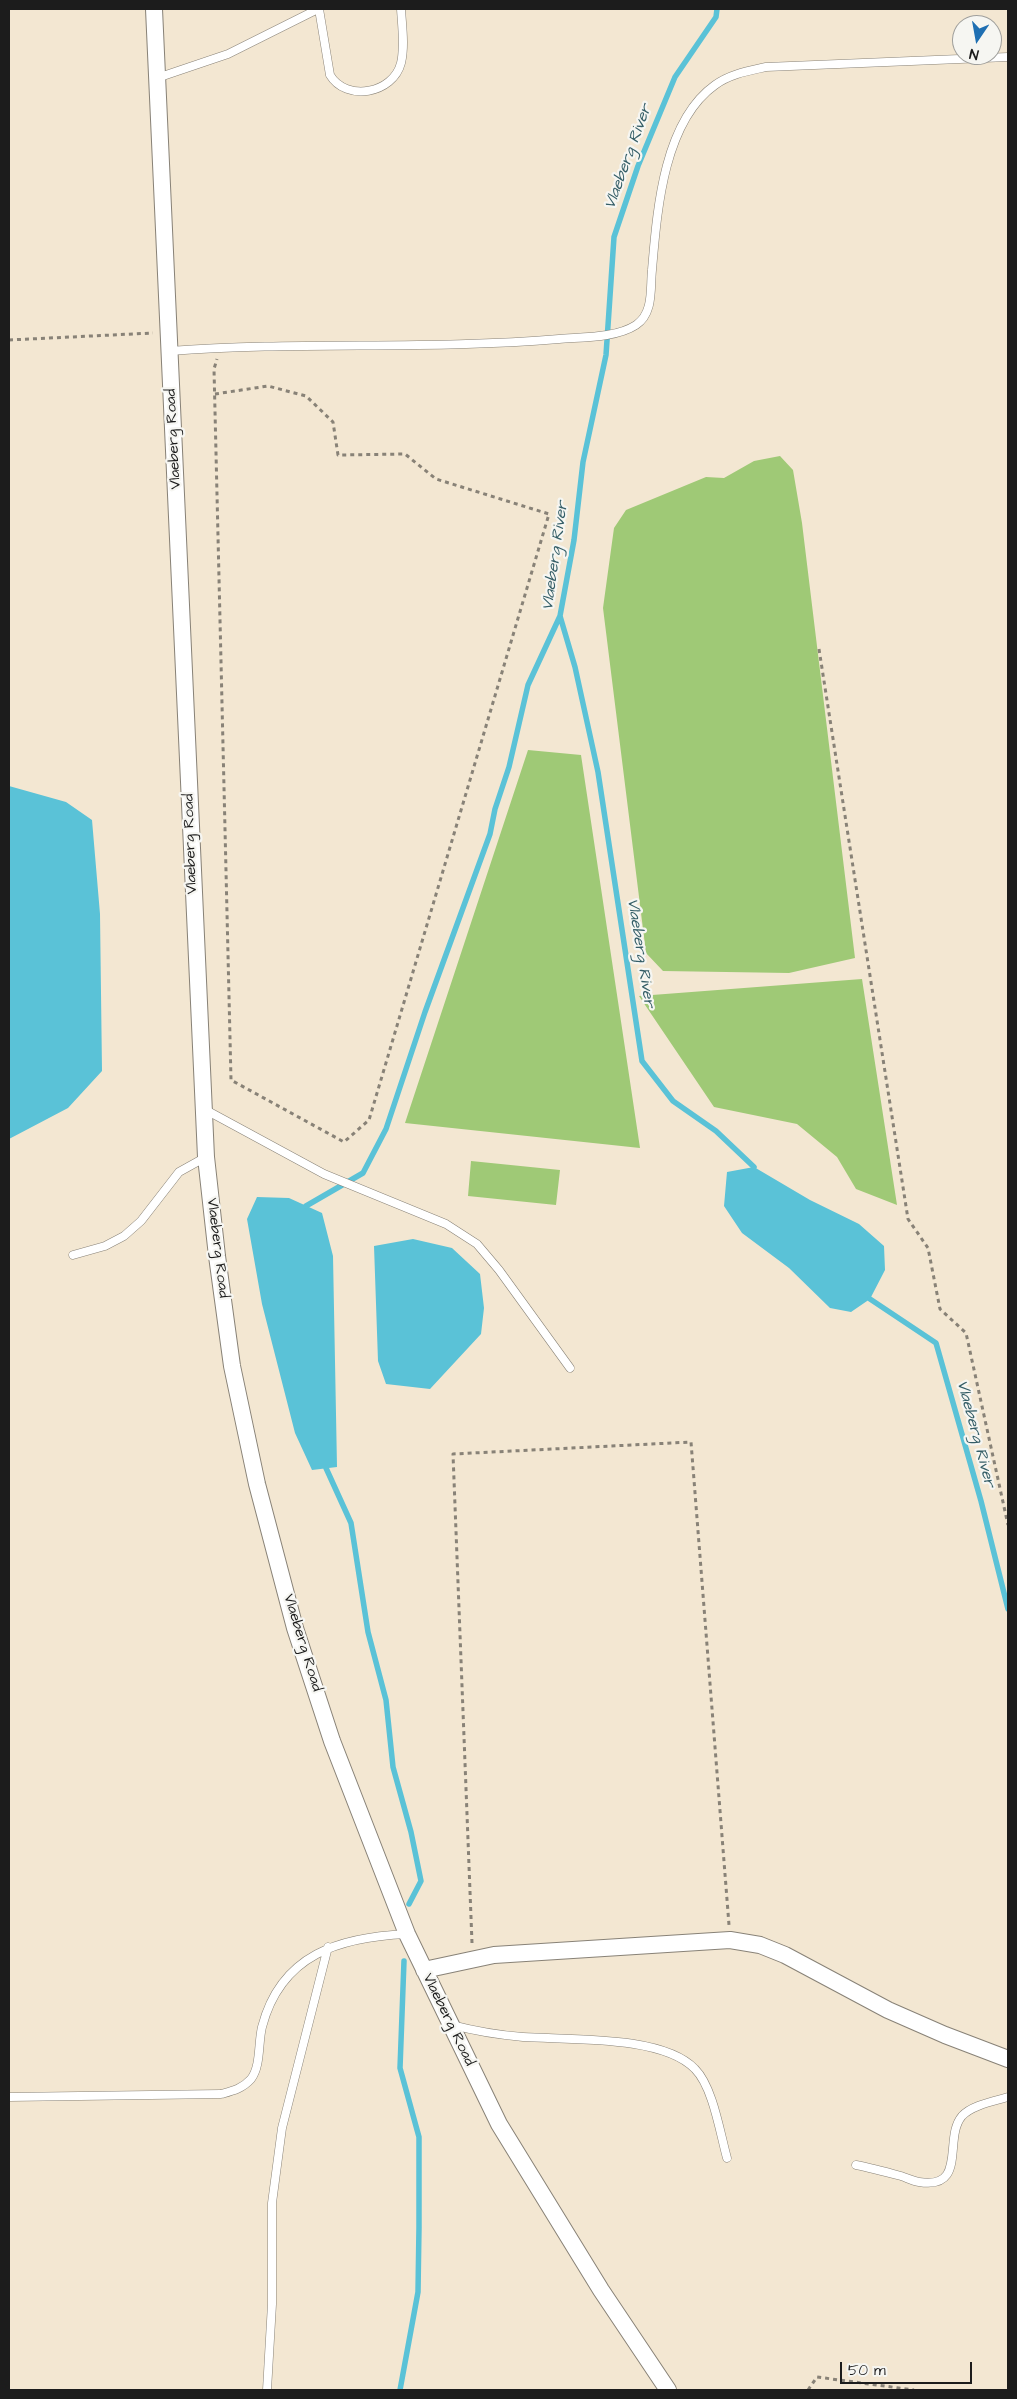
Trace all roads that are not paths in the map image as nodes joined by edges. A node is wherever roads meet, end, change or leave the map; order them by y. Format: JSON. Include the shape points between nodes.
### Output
{"nodes":[{"id":1,"x":154,"y":9,"type":"edge"},
{"id":2,"x":318,"y":9,"type":"edge"},
{"id":3,"x":401,"y":9,"type":"edge"},
{"id":4,"x":1008,"y":57,"type":"edge"},
{"id":5,"x":157,"y":78,"type":"junction"},
{"id":6,"x":170,"y":351,"type":"junction"},
{"id":7,"x":204,"y":1109,"type":"junction"},
{"id":8,"x":206,"y":1157,"type":"junction"},
{"id":9,"x":73,"y":1255,"type":"dead end"},
{"id":10,"x":570,"y":1368,"type":"dead end"},
{"id":11,"x":407,"y":1934,"type":"junction"},
{"id":12,"x":328,"y":1947,"type":"junction"},
{"id":13,"x":424,"y":1970,"type":"junction"},
{"id":14,"x":450,"y":2025,"type":"junction"},
{"id":15,"x":1008,"y":2059,"type":"edge"},
{"id":16,"x":9,"y":2097,"type":"edge"},
{"id":17,"x":1008,"y":2097,"type":"edge"},
{"id":18,"x":727,"y":2158,"type":"dead end"},
{"id":19,"x":856,"y":2165,"type":"dead end"},
{"id":20,"x":267,"y":2390,"type":"edge"},
{"id":21,"x":668,"y":2390,"type":"edge"}],
"edges":[{"from":1,"to":5,"type":"street","name":"Vlaeberg Road"},
{"from":2,"to":3,"type":"lane","via":[[330,75],[335,84],[363,92],[380,87],[394,76],[401,64]]},
{"from":2,"to":5,"type":"lane","via":[[228,54]]},
{"from":4,"to":6,"type":"lane","via":[[766,67],[736,73],[714,86],[693,106],[678,134],[666,168],[656,218],[647,313],[637,324],[622,332],[524,342],[221,347]]},
{"from":5,"to":6,"type":"street","name":"Vlaeberg Road"},
{"from":6,"to":7,"type":"street","name":"Vlaeberg Road"},
{"from":7,"to":8,"type":"street","name":"Vlaeberg Road"},
{"from":7,"to":10,"type":"lane","via":[[324,1174],[446,1224],[477,1244]]},
{"from":8,"to":9,"type":"lane","via":[[179,1172],[141,1221],[124,1236],[105,1246]]},
{"from":8,"to":11,"type":"street","name":"Vlaeberg Road","via":[[232,1366],[257,1484],[295,1628],[332,1741]]},
{"from":11,"to":12,"type":"lane","via":[[374,1935]]},
{"from":11,"to":13,"type":"street","name":"Vlaeberg Road"},
{"from":12,"to":16,"type":"lane","via":[[302,1964],[282,1985],[268,2007],[252,2078],[239,2089],[221,2094]]},
{"from":12,"to":20,"type":"lane","via":[[282,2128],[272,2203],[272,2304]]},
{"from":13,"to":14,"type":"street","name":"Vlaeberg Road"},
{"from":13,"to":15,"type":"street","via":[[494,1955],[730,1940],[760,1945],[784,1955],[888,2010]]},
{"from":14,"to":18,"type":"lane","via":[[522,2037],[655,2047],[678,2055],[696,2069],[706,2087]]},
{"from":14,"to":21,"type":"street","name":"Vlaeberg Road","via":[[504,2133],[601,2290]]},
{"from":17,"to":19,"type":"lane","via":[[963,2115],[956,2131],[951,2167],[941,2180],[918,2182]]}]}
